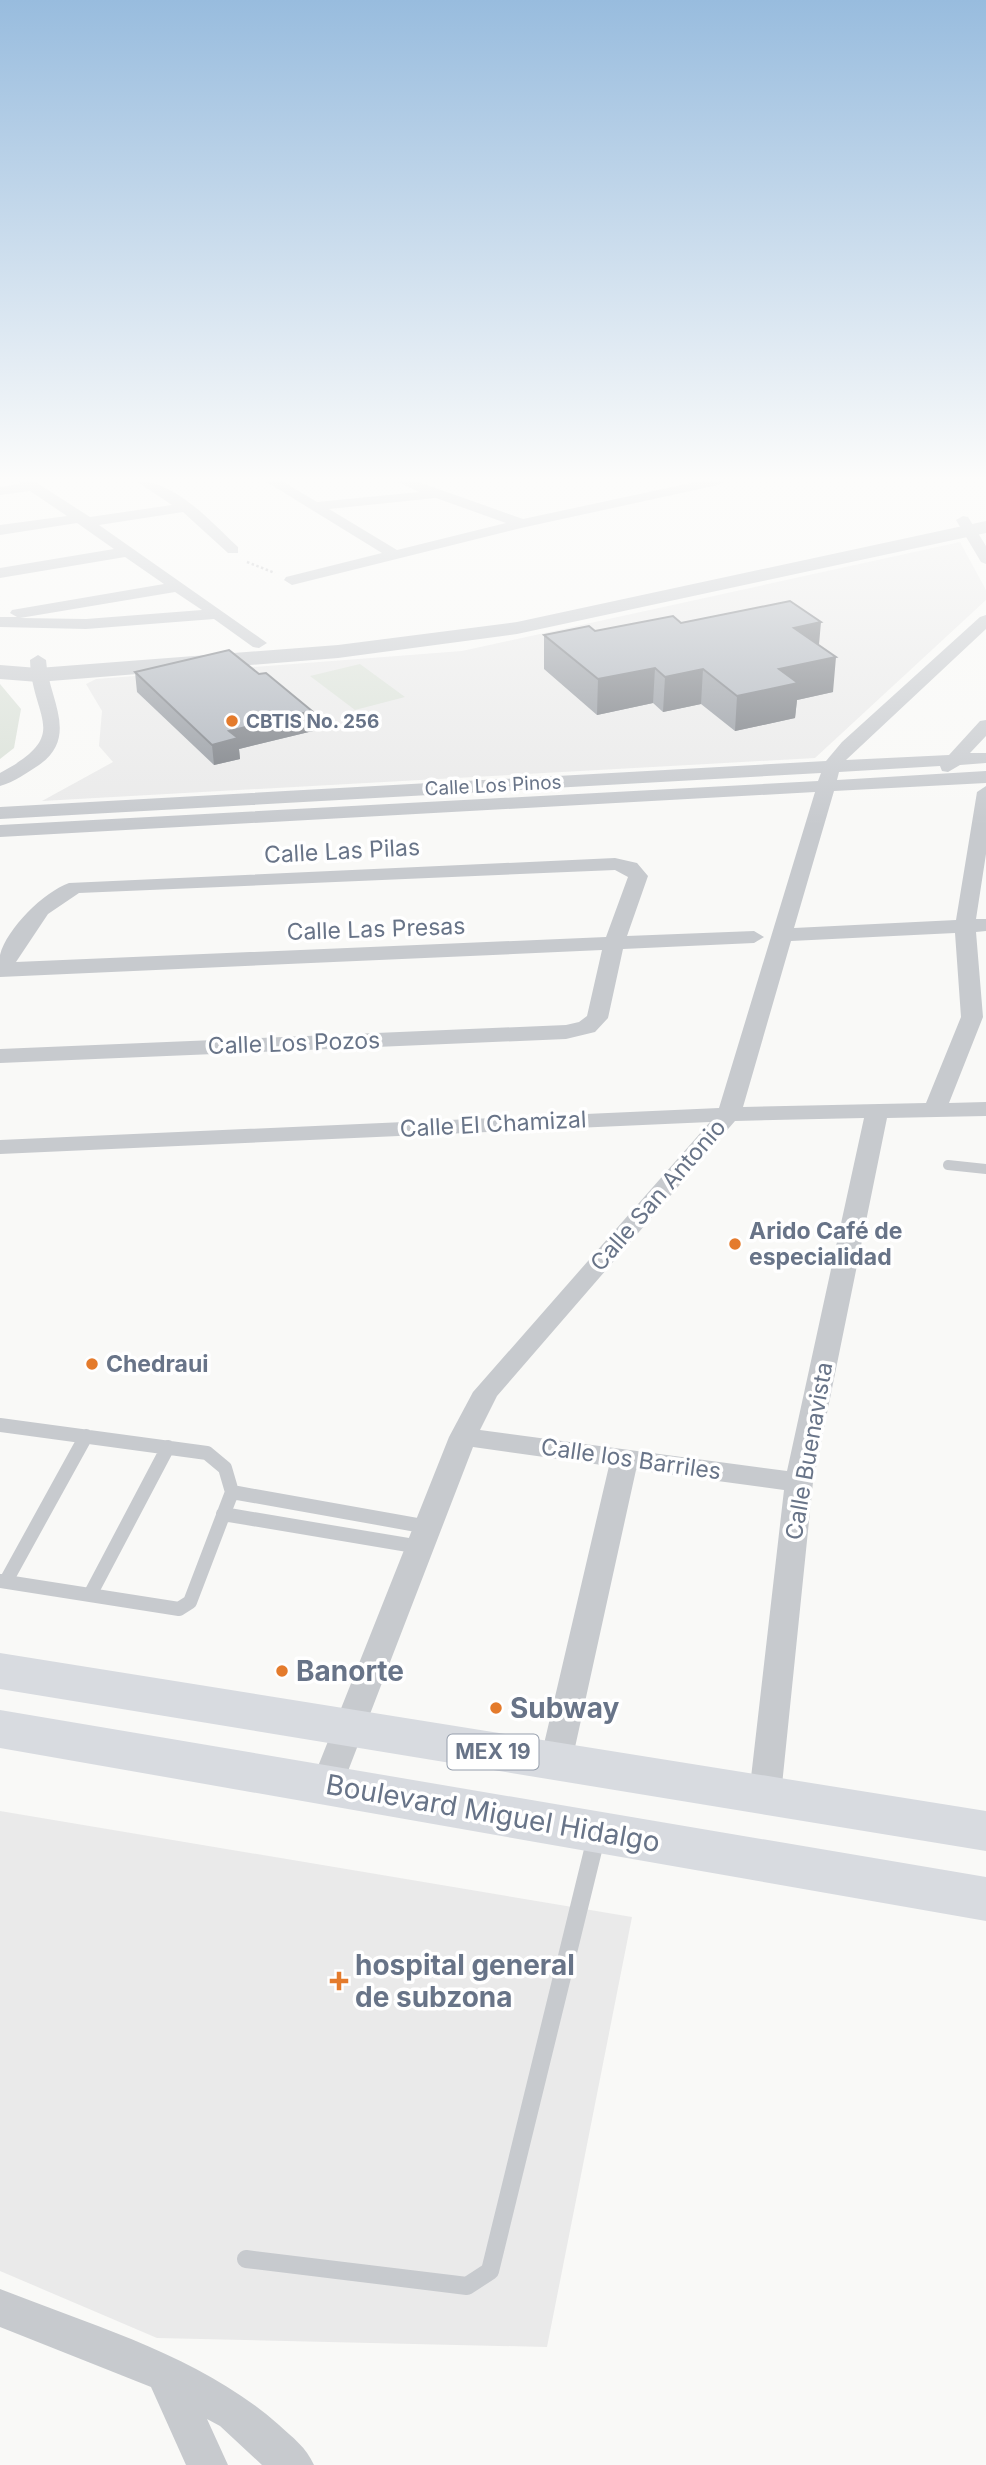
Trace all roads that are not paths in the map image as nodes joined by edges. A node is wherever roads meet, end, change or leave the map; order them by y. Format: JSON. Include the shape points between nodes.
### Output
{"nodes":[{"id":1,"x":120,"y":596,"type":"edge"},
{"id":2,"x":194,"y":596,"type":"edge"},
{"id":3,"x":597,"y":596,"type":"edge"},
{"id":4,"x":660,"y":596,"type":"edge"},
{"id":5,"x":218,"y":614,"type":"junction"},
{"id":6,"x":0,"y":616,"type":"edge"},
{"id":7,"x":986,"y":620,"type":"edge"},
{"id":8,"x":0,"y":622,"type":"edge"},
{"id":9,"x":259,"y":643,"type":"junction"},
{"id":10,"x":0,"y":658,"type":"edge"},
{"id":11,"x":38,"y":667,"type":"junction"},
{"id":12,"x":0,"y":672,"type":"edge"},
{"id":13,"x":986,"y":725,"type":"edge"},
{"id":14,"x":986,"y":758,"type":"edge"},
{"id":15,"x":953,"y":760,"type":"junction"},
{"id":16,"x":828,"y":776,"type":"junction"},
{"id":17,"x":986,"y":777,"type":"edge"},
{"id":18,"x":939,"y":779,"type":"junction"},
{"id":19,"x":0,"y":780,"type":"edge"},
{"id":20,"x":986,"y":792,"type":"edge"},
{"id":21,"x":0,"y":813,"type":"edge"},
{"id":22,"x":0,"y":831,"type":"edge"},
{"id":23,"x":981,"y":853,"type":"edge"},
{"id":24,"x":975,"y":925,"type":"edge"},
{"id":25,"x":781,"y":935,"type":"junction"},
{"id":26,"x":754,"y":937,"type":"dead end"},
{"id":27,"x":614,"y":943,"type":"junction"},
{"id":28,"x":0,"y":969,"type":"edge"},
{"id":29,"x":979,"y":1016,"type":"edge"},
{"id":30,"x":0,"y":1056,"type":"edge"},
{"id":31,"x":935,"y":1110,"type":"junction"},
{"id":32,"x":986,"y":1110,"type":"edge"},
{"id":33,"x":877,"y":1111,"type":"junction"},
{"id":34,"x":729,"y":1114,"type":"junction"},
{"id":35,"x":0,"y":1147,"type":"edge"},
{"id":36,"x":948,"y":1165,"type":"dead end"},
{"id":37,"x":986,"y":1169,"type":"edge"},
{"id":38,"x":2,"y":1428,"type":"edge"},
{"id":39,"x":86,"y":1436,"type":"junction"},
{"id":40,"x":463,"y":1437,"type":"junction"},
{"id":41,"x":168,"y":1447,"type":"junction"},
{"id":42,"x":625,"y":1458,"type":"junction"},
{"id":43,"x":799,"y":1482,"type":"junction"},
{"id":44,"x":232,"y":1492,"type":"junction"},
{"id":45,"x":223,"y":1514,"type":"junction"},
{"id":46,"x":424,"y":1537,"type":"junction"},
{"id":47,"x":3,"y":1581,"type":"edge"},
{"id":48,"x":90,"y":1595,"type":"junction"},
{"id":49,"x":0,"y":1671,"type":"edge"},
{"id":50,"x":0,"y":1729,"type":"edge"},
{"id":51,"x":348,"y":1730,"type":"junction"},
{"id":52,"x":556,"y":1761,"type":"junction"},
{"id":53,"x":327,"y":1784,"type":"junction"},
{"id":54,"x":765,"y":1795,"type":"junction"},
{"id":55,"x":598,"y":1831,"type":"junction"},
{"id":56,"x":986,"y":1831,"type":"edge"},
{"id":57,"x":986,"y":1899,"type":"edge"},
{"id":58,"x":246,"y":2259,"type":"dead end"},
{"id":59,"x":0,"y":2308,"type":"edge"},
{"id":60,"x":165,"y":2373,"type":"junction"},
{"id":61,"x":207,"y":2465,"type":"edge"},
{"id":62,"x":293,"y":2465,"type":"edge"}],
"edges":[{"from":1,"to":6,"type":"street"},
{"from":2,"to":5,"type":"street"},
{"from":3,"to":9,"type":"street","via":[[421,626]]},
{"from":4,"to":11,"type":"street","via":[[517,628],[375,649]]},
{"from":5,"to":8,"type":"street","via":[[86,624]]},
{"from":5,"to":9,"type":"street"},
{"from":7,"to":16,"type":"street","name":"Calle San Antonio","via":[[848,746]]},
{"from":9,"to":11,"type":"street"},
{"from":10,"to":11,"type":"street"},
{"from":11,"to":12,"type":"street"},
{"from":11,"to":19,"type":"street","via":[[55,734],[46,752]]},
{"from":13,"to":15,"type":"street"},
{"from":14,"to":15,"type":"street","name":"Calle Los Pinos"},
{"from":15,"to":16,"type":"street","name":"Calle Los Pinos"},
{"from":15,"to":18,"type":"street"},
{"from":16,"to":18,"type":"street","name":"Calle Los Pinos"},
{"from":16,"to":21,"type":"street","name":"Calle Los Pinos"},
{"from":16,"to":22,"type":"street","name":"Calle Los Pinos"},
{"from":16,"to":25,"type":"street","name":"Calle San Antonio"},
{"from":17,"to":18,"type":"street","name":"Calle Los Pinos"},
{"from":20,"to":23,"type":"street"},
{"from":23,"to":24,"type":"street"},
{"from":24,"to":25,"type":"street"},
{"from":24,"to":29,"type":"street"},
{"from":25,"to":34,"type":"street","name":"Calle San Antonio"},
{"from":26,"to":27,"type":"street","name":"Calle Las Presas"},
{"from":27,"to":28,"type":"street","name":"Calle Las Presas"},
{"from":27,"to":28,"type":"street","name":"Calle Las Pilas","via":[[638,876],[630,867],[587,865],[76,887],[57,892],[46,902]]},
{"from":27,"to":30,"type":"street","name":"Calle Los Pozos","via":[[597,1018],[587,1027],[566,1032]]},
{"from":29,"to":31,"type":"street"},
{"from":31,"to":32,"type":"street","name":"Calle El Chamizal"},
{"from":31,"to":33,"type":"street","name":"Calle El Chamizal"},
{"from":33,"to":34,"type":"street","name":"Calle El Chamizal"},
{"from":33,"to":43,"type":"street","name":"Calle Buenavista"},
{"from":34,"to":35,"type":"street","name":"Calle El Chamizal"},
{"from":34,"to":40,"type":"street","name":"Calle San Antonio","via":[[485,1392]]},
{"from":36,"to":37,"type":"lane"},
{"from":38,"to":39,"type":"lane"},
{"from":39,"to":41,"type":"lane"},
{"from":39,"to":47,"type":"lane"},
{"from":40,"to":42,"type":"street","name":"Calle los Barriles"},
{"from":40,"to":46,"type":"street","name":"Calle San Antonio"},
{"from":41,"to":44,"type":"lane","via":[[222,1460]]},
{"from":41,"to":48,"type":"lane"},
{"from":42,"to":43,"type":"street","name":"Calle los Barriles"},
{"from":42,"to":52,"type":"street"},
{"from":43,"to":54,"type":"street","name":"Calle Buenavista"},
{"from":44,"to":45,"type":"lane"},
{"from":44,"to":46,"type":"lane"},
{"from":45,"to":46,"type":"lane"},
{"from":45,"to":48,"type":"lane","via":[[190,1602],[179,1609]]},
{"from":46,"to":51,"type":"street","name":"Calle San Antonio"},
{"from":47,"to":48,"type":"lane"},
{"from":49,"to":51,"type":"main road","number":"MEX 19"},
{"from":50,"to":53,"type":"main road","name":"Boulevard Miguel Hidalgo"},
{"from":51,"to":52,"type":"main road","number":"MEX 19"},
{"from":51,"to":53,"type":"street","name":"Calle San Antonio"},
{"from":52,"to":54,"type":"main road","number":"MEX 19"},
{"from":53,"to":55,"type":"main road","name":"Boulevard Miguel Hidalgo"},
{"from":54,"to":56,"type":"main road","number":"MEX 19"},
{"from":55,"to":57,"type":"main road","name":"Boulevard Miguel Hidalgo"},
{"from":55,"to":58,"type":"lane","via":[[490,2271],[467,2286]]},
{"from":59,"to":60,"type":"street"},
{"from":60,"to":61,"type":"street"},
{"from":60,"to":62,"type":"street","via":[[234,2412]]}]}
